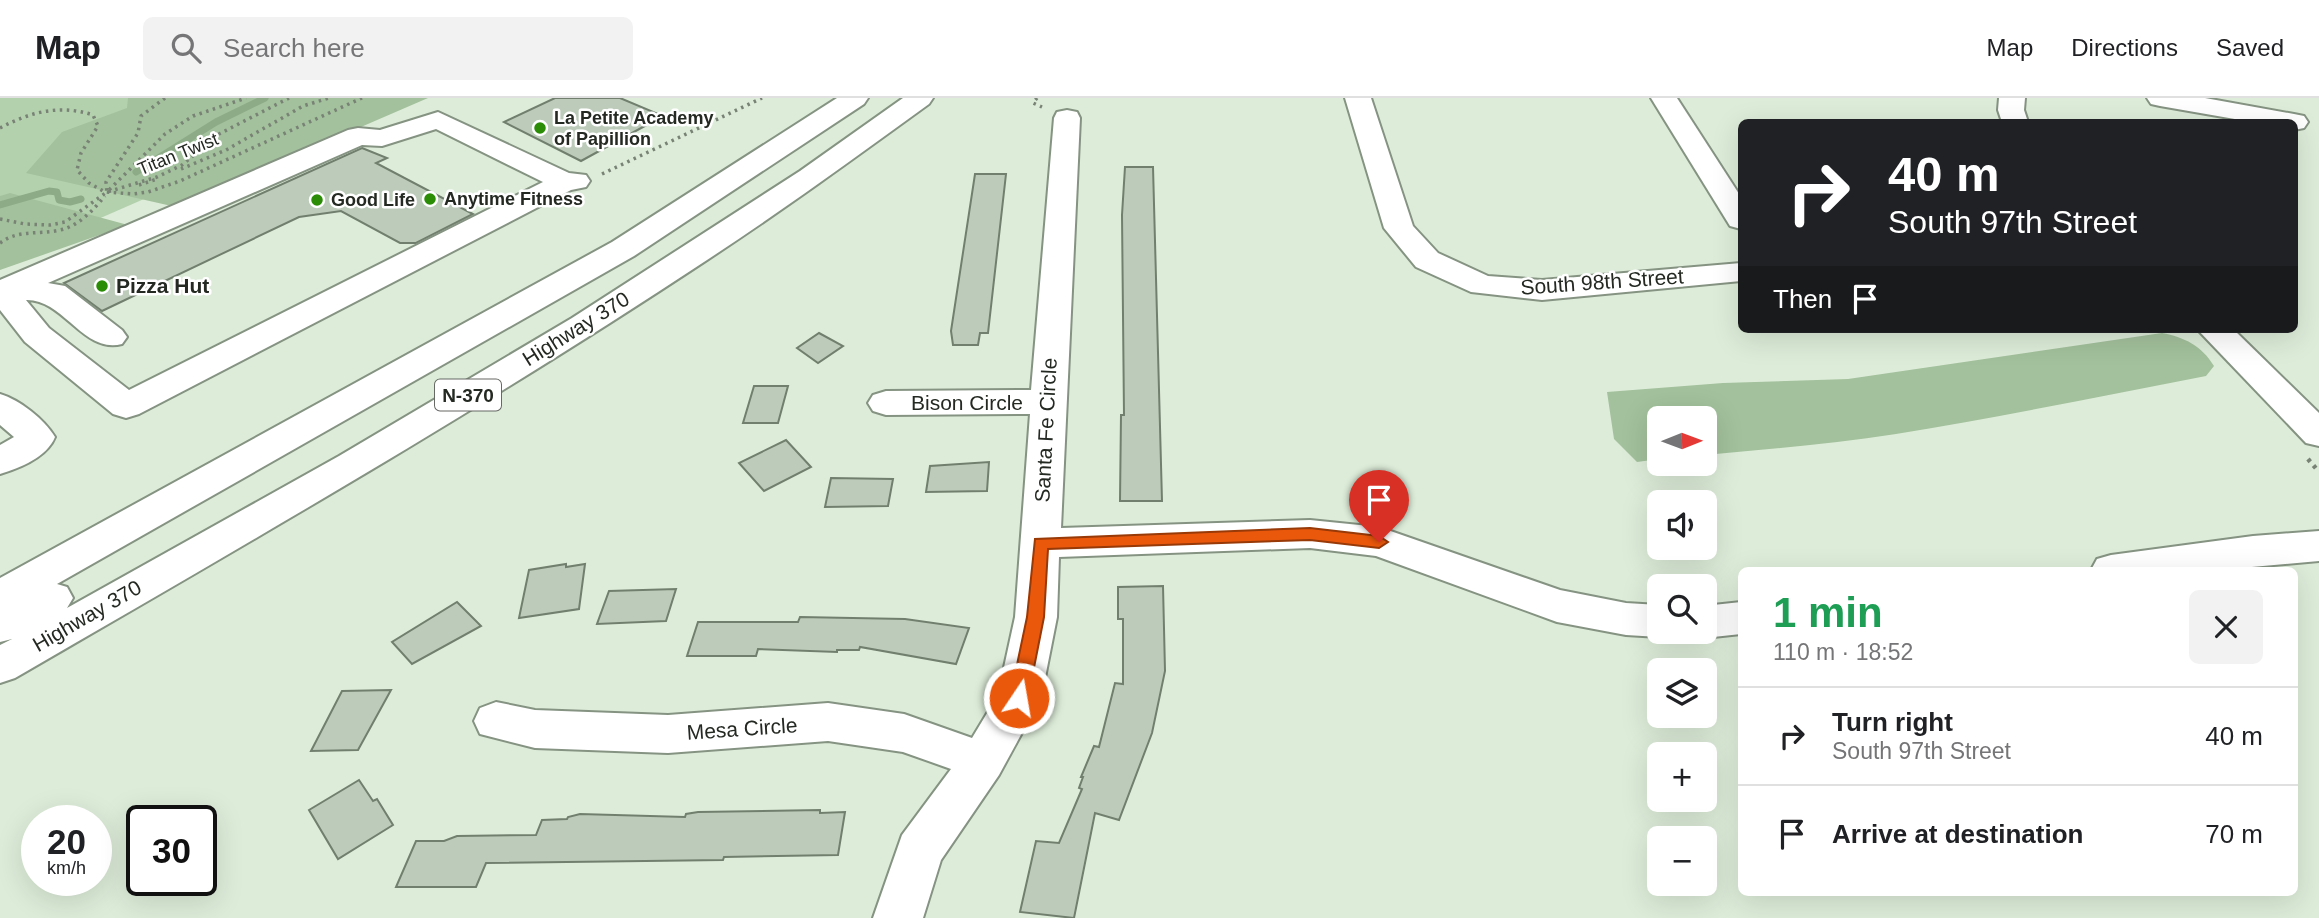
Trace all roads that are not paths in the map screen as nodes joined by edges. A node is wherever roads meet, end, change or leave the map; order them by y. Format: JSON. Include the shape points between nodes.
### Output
{"nodes":[{"id":1,"x":855,"y":98,"type":"edge"},
{"id":2,"x":920,"y":98,"type":"edge"},
{"id":3,"x":1359,"y":98,"type":"edge"},
{"id":4,"x":1664,"y":98,"type":"edge"},
{"id":5,"x":2012,"y":98,"type":"edge"},
{"id":6,"x":2160,"y":98,"type":"edge"},
{"id":7,"x":1052,"y":108,"type":"edge"},
{"id":8,"x":2014,"y":119,"type":"edge"},
{"id":9,"x":2273,"y":119,"type":"edge"},
{"id":10,"x":2298,"y":124,"type":"edge"},
{"id":11,"x":2319,"y":127,"type":"edge"},
{"id":12,"x":1738,"y":215,"type":"edge"},
{"id":13,"x":623,"y":249,"type":"junction"},
{"id":14,"x":1738,"y":272,"type":"edge"},
{"id":15,"x":6,"y":290,"type":"edge"},
{"id":16,"x":2218,"y":333,"type":"edge"},
{"id":17,"x":110,"y":337,"type":"dead end"},
{"id":18,"x":1047,"y":402,"type":"junction"},
{"id":19,"x":886,"y":403,"type":"dead end"},
{"id":20,"x":0,"y":406,"type":"edge"},
{"id":21,"x":2319,"y":434,"type":"edge"},
{"id":22,"x":0,"y":461,"type":"edge"},
{"id":23,"x":1041,"y":543,"type":"junction"},
{"id":24,"x":2319,"y":546,"type":"edge"},
{"id":25,"x":2133,"y":567,"type":"edge"},
{"id":26,"x":0,"y":597,"type":"edge"},
{"id":27,"x":1738,"y":618,"type":"edge"},
{"id":28,"x":1647,"y":620,"type":"edge"},
{"id":29,"x":1717,"y":621,"type":"edge"},
{"id":30,"x":0,"y":626,"type":"edge"},
{"id":31,"x":0,"y":666,"type":"edge"},
{"id":32,"x":496,"y":720,"type":"dead end"},
{"id":33,"x":983,"y":761,"type":"junction"},
{"id":34,"x":898,"y":918,"type":"edge"}],
"edges":[{"from":1,"to":13,"type":"main road","name":"Highway 370","number":"N-370"},
{"from":2,"to":31,"type":"main road","name":"Highway 370","number":"N-370","via":[[721,237],[578,329],[325,481]]},
{"from":3,"to":14,"type":"main road","name":"South 98th Street","via":[[1399,228],[1427,260],[1482,285],[1542,290]]},
{"from":4,"to":12,"type":"main road"},
{"from":5,"to":8,"type":"main road"},
{"from":6,"to":9,"type":"main road"},
{"from":7,"to":18,"type":"main road","name":"Santa Fe Circle"},
{"from":10,"to":11,"type":"main road"},
{"from":13,"to":26,"type":"main road","name":"Highway 370","number":"N-370"},
{"from":13,"to":30,"type":"main road","via":[[493,345]]},
{"from":15,"to":15,"type":"main road","via":[[10,302],[37,335],[126,406],[570,181],[438,120],[382,138],[358,136]]},
{"from":15,"to":17,"type":"main road","via":[[54,293]]},
{"from":16,"to":21,"type":"main road"},
{"from":18,"to":19,"type":"main road","name":"Bison Circle"},
{"from":18,"to":23,"type":"main road","name":"Santa Fe Circle"},
{"from":20,"to":22,"type":"main road","via":[[37,437]]},
{"from":23,"to":28,"type":"main road","via":[[1310,534],[1345,537],[1379,542],[1558,606]]},
{"from":23,"to":33,"type":"main road","name":"Santa Fe Circle","via":[[1036,617],[1019,698]]},
{"from":24,"to":25,"type":"main road"},
{"from":27,"to":29,"type":"main road"},
{"from":32,"to":33,"type":"main road","name":"Mesa Circle","via":[[535,729],[668,734],[828,722],[904,733]]},
{"from":33,"to":34,"type":"main road","name":"Santa Fe Circle","via":[[919,851]]}]}
